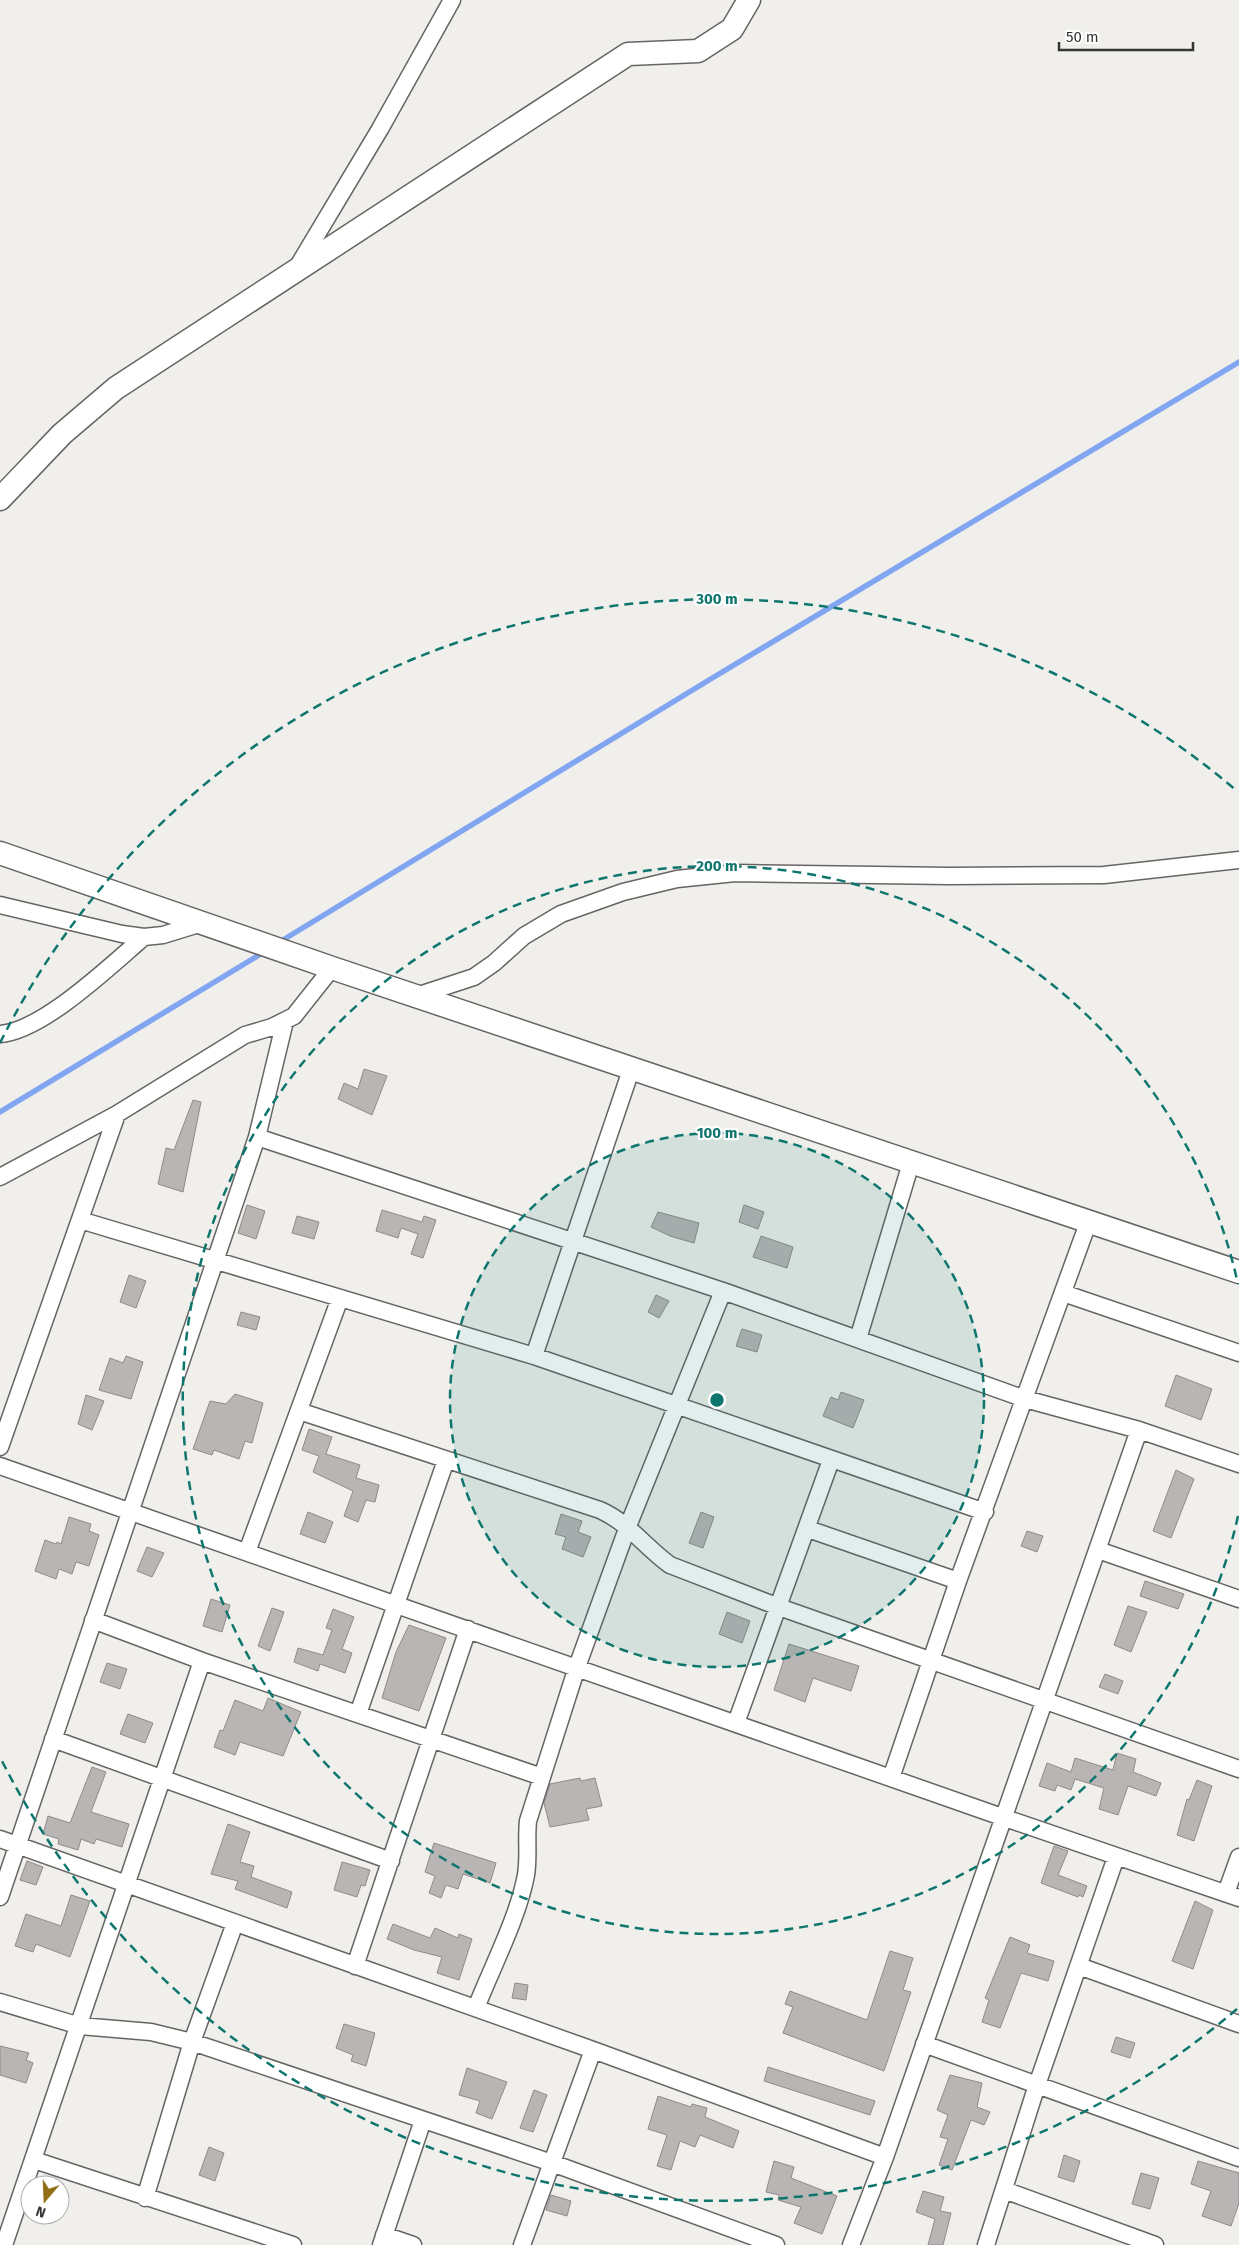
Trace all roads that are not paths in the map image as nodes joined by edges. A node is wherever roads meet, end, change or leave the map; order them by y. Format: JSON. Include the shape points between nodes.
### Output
{"nodes":[{"id":1,"x":452,"y":0,"type":"edge"},
{"id":2,"x":749,"y":0,"type":"edge"},
{"id":3,"x":296,"y":271,"type":"junction"},
{"id":4,"x":0,"y":499,"type":"edge"},
{"id":5,"x":0,"y":853,"type":"edge"},
{"id":6,"x":1239,"y":860,"type":"edge"},
{"id":7,"x":0,"y":904,"type":"edge"},
{"id":8,"x":202,"y":923,"type":"junction"},
{"id":9,"x":144,"y":937,"type":"junction"},
{"id":10,"x":332,"y":968,"type":"junction"},
{"id":11,"x":416,"y":996,"type":"junction"},
{"id":12,"x":285,"y":1021,"type":"junction"},
{"id":13,"x":0,"y":1034,"type":"edge"},
{"id":14,"x":632,"y":1067,"type":"junction"},
{"id":15,"x":117,"y":1114,"type":"junction"},
{"id":16,"x":257,"y":1137,"type":"junction"},
{"id":17,"x":911,"y":1163,"type":"junction"},
{"id":18,"x":0,"y":1177,"type":"edge"},
{"id":19,"x":80,"y":1220,"type":"junction"},
{"id":20,"x":1088,"y":1222,"type":"junction"},
{"id":21,"x":572,"y":1241,"type":"junction"},
{"id":22,"x":216,"y":1259,"type":"junction"},
{"id":23,"x":1239,"y":1272,"type":"edge"},
{"id":24,"x":723,"y":1291,"type":"junction"},
{"id":25,"x":1062,"y":1293,"type":"junction"},
{"id":26,"x":340,"y":1298,"type":"junction"},
{"id":27,"x":858,"y":1339,"type":"junction"},
{"id":28,"x":1239,"y":1352,"type":"edge"},
{"id":29,"x":534,"y":1356,"type":"junction"},
{"id":30,"x":1025,"y":1399,"type":"junction"},
{"id":31,"x":675,"y":1407,"type":"junction"},
{"id":32,"x":299,"y":1411,"type":"junction"},
{"id":33,"x":1139,"y":1430,"type":"junction"},
{"id":34,"x":0,"y":1447,"type":"edge"},
{"id":35,"x":446,"y":1460,"type":"junction"},
{"id":36,"x":831,"y":1460,"type":"junction"},
{"id":37,"x":1239,"y":1464,"type":"edge"},
{"id":38,"x":0,"y":1466,"type":"edge"},
{"id":39,"x":130,"y":1511,"type":"junction"},
{"id":40,"x":985,"y":1512,"type":"junction"},
{"id":41,"x":628,"y":1526,"type":"junction"},
{"id":42,"x":808,"y":1529,"type":"junction"},
{"id":43,"x":1098,"y":1550,"type":"junction"},
{"id":44,"x":247,"y":1552,"type":"junction"},
{"id":45,"x":958,"y":1581,"type":"junction"},
{"id":46,"x":1239,"y":1599,"type":"edge"},
{"id":47,"x":398,"y":1604,"type":"junction"},
{"id":48,"x":779,"y":1607,"type":"junction"},
{"id":49,"x":93,"y":1620,"type":"junction"},
{"id":50,"x":468,"y":1629,"type":"junction"},
{"id":51,"x":932,"y":1659,"type":"junction"},
{"id":52,"x":202,"y":1661,"type":"junction"},
{"id":53,"x":577,"y":1667,"type":"junction"},
{"id":54,"x":1044,"y":1701,"type":"junction"},
{"id":55,"x":358,"y":1714,"type":"junction"},
{"id":56,"x":736,"y":1723,"type":"junction"},
{"id":57,"x":53,"y":1739,"type":"junction"},
{"id":58,"x":432,"y":1739,"type":"junction"},
{"id":59,"x":1239,"y":1769,"type":"edge"},
{"id":60,"x":542,"y":1777,"type":"junction"},
{"id":61,"x":891,"y":1778,"type":"junction"},
{"id":62,"x":162,"y":1780,"type":"junction"},
{"id":63,"x":1002,"y":1817,"type":"junction"},
{"id":64,"x":0,"y":1840,"type":"edge"},
{"id":65,"x":17,"y":1845,"type":"junction"},
{"id":66,"x":1116,"y":1857,"type":"junction"},
{"id":67,"x":1239,"y":1857,"type":"edge"},
{"id":68,"x":391,"y":1860,"type":"junction"},
{"id":69,"x":128,"y":1885,"type":"junction"},
{"id":70,"x":1233,"y":1896,"type":"edge"},
{"id":71,"x":0,"y":1897,"type":"edge"},
{"id":72,"x":235,"y":1923,"type":"junction"},
{"id":73,"x":355,"y":1966,"type":"junction"},
{"id":74,"x":1079,"y":1966,"type":"junction"},
{"id":75,"x":0,"y":2002,"type":"edge"},
{"id":76,"x":476,"y":2008,"type":"junction"},
{"id":77,"x":1239,"y":2024,"type":"edge"},
{"id":78,"x":80,"y":2026,"type":"junction"},
{"id":79,"x":192,"y":2042,"type":"junction"},
{"id":80,"x":924,"y":2044,"type":"junction"},
{"id":81,"x":593,"y":2050,"type":"junction"},
{"id":82,"x":1037,"y":2085,"type":"junction"},
{"id":83,"x":423,"y":2120,"type":"junction"},
{"id":84,"x":885,"y":2157,"type":"junction"},
{"id":85,"x":1239,"y":2158,"type":"edge"},
{"id":86,"x":34,"y":2160,"type":"junction"},
{"id":87,"x":552,"y":2163,"type":"junction"},
{"id":88,"x":1004,"y":2190,"type":"junction"},
{"id":89,"x":145,"y":2198,"type":"junction"},
{"id":90,"x":383,"y":2240,"type":"edge"},
{"id":91,"x":4,"y":2245,"type":"edge"},
{"id":92,"x":293,"y":2245,"type":"edge"},
{"id":93,"x":413,"y":2245,"type":"edge"},
{"id":94,"x":522,"y":2245,"type":"edge"},
{"id":95,"x":776,"y":2245,"type":"edge"},
{"id":96,"x":851,"y":2245,"type":"edge"},
{"id":97,"x":986,"y":2245,"type":"edge"},
{"id":98,"x":1155,"y":2245,"type":"edge"}],
"edges":[{"from":1,"to":3,"type":"street"},
{"from":2,"to":3,"type":"main road","via":[[732,29],[698,51],[628,54]]},
{"from":3,"to":4,"type":"main road","via":[[116,388],[62,434]]},
{"from":5,"to":8,"type":"main road"},
{"from":6,"to":11,"type":"street","via":[[1104,875],[735,873],[677,879],[623,892],[561,914],[524,936],[474,977]]},
{"from":7,"to":9,"type":"street"},
{"from":8,"to":9,"type":"street","via":[[163,935]]},
{"from":8,"to":10,"type":"main road"},
{"from":9,"to":13,"type":"street","via":[[38,1021]]},
{"from":10,"to":11,"type":"main road"},
{"from":10,"to":12,"type":"street","via":[[301,1009]]},
{"from":11,"to":14,"type":"main road"},
{"from":12,"to":15,"type":"street","via":[[245,1035]]},
{"from":12,"to":16,"type":"street"},
{"from":14,"to":17,"type":"main road"},
{"from":14,"to":21,"type":"street"},
{"from":15,"to":18,"type":"street"},
{"from":15,"to":19,"type":"street"},
{"from":16,"to":21,"type":"street"},
{"from":16,"to":22,"type":"street"},
{"from":17,"to":20,"type":"main road"},
{"from":17,"to":27,"type":"street"},
{"from":19,"to":22,"type":"street"},
{"from":19,"to":34,"type":"street"},
{"from":20,"to":23,"type":"main road"},
{"from":20,"to":25,"type":"street"},
{"from":21,"to":24,"type":"street"},
{"from":21,"to":29,"type":"street"},
{"from":22,"to":26,"type":"street"},
{"from":22,"to":39,"type":"street"},
{"from":24,"to":27,"type":"street"},
{"from":24,"to":31,"type":"street"},
{"from":25,"to":28,"type":"street"},
{"from":25,"to":30,"type":"street"},
{"from":26,"to":29,"type":"street"},
{"from":26,"to":32,"type":"street"},
{"from":27,"to":30,"type":"street"},
{"from":29,"to":31,"type":"street"},
{"from":30,"to":33,"type":"street"},
{"from":30,"to":40,"type":"street"},
{"from":31,"to":36,"type":"street"},
{"from":31,"to":41,"type":"street"},
{"from":32,"to":35,"type":"street"},
{"from":32,"to":44,"type":"street"},
{"from":33,"to":37,"type":"street"},
{"from":33,"to":43,"type":"street"},
{"from":35,"to":41,"type":"street","via":[[600,1510]]},
{"from":35,"to":47,"type":"street"},
{"from":36,"to":40,"type":"street"},
{"from":36,"to":42,"type":"street"},
{"from":38,"to":39,"type":"street"},
{"from":39,"to":44,"type":"street"},
{"from":39,"to":49,"type":"street"},
{"from":40,"to":45,"type":"street"},
{"from":41,"to":48,"type":"street","via":[[670,1565]]},
{"from":41,"to":53,"type":"street"},
{"from":42,"to":45,"type":"street"},
{"from":42,"to":48,"type":"street"},
{"from":43,"to":46,"type":"street"},
{"from":43,"to":54,"type":"street"},
{"from":44,"to":47,"type":"street"},
{"from":45,"to":51,"type":"street"},
{"from":47,"to":50,"type":"street"},
{"from":47,"to":55,"type":"street"},
{"from":48,"to":51,"type":"street"},
{"from":48,"to":56,"type":"street"},
{"from":49,"to":52,"type":"street"},
{"from":49,"to":57,"type":"street"},
{"from":50,"to":53,"type":"street"},
{"from":50,"to":58,"type":"street"},
{"from":51,"to":54,"type":"street"},
{"from":51,"to":61,"type":"street"},
{"from":52,"to":55,"type":"street"},
{"from":52,"to":62,"type":"street"},
{"from":53,"to":56,"type":"street"},
{"from":53,"to":60,"type":"street"},
{"from":54,"to":59,"type":"street"},
{"from":54,"to":63,"type":"street"},
{"from":55,"to":58,"type":"street"},
{"from":56,"to":61,"type":"street"},
{"from":57,"to":62,"type":"street"},
{"from":57,"to":65,"type":"street"},
{"from":58,"to":60,"type":"street"},
{"from":58,"to":68,"type":"street"},
{"from":60,"to":76,"type":"street","via":[[528,1821],[527,1862],[519,1899]]},
{"from":61,"to":63,"type":"street"},
{"from":62,"to":68,"type":"street"},
{"from":62,"to":69,"type":"street"},
{"from":63,"to":66,"type":"street"},
{"from":63,"to":80,"type":"street"},
{"from":64,"to":65,"type":"street"},
{"from":65,"to":69,"type":"street"},
{"from":65,"to":71,"type":"street"},
{"from":66,"to":70,"type":"street"},
{"from":66,"to":74,"type":"street"},
{"from":67,"to":70,"type":"street"},
{"from":68,"to":73,"type":"street"},
{"from":69,"to":72,"type":"street"},
{"from":69,"to":78,"type":"street"},
{"from":72,"to":73,"type":"street"},
{"from":72,"to":79,"type":"street"},
{"from":73,"to":76,"type":"street"},
{"from":74,"to":77,"type":"street"},
{"from":74,"to":82,"type":"street"},
{"from":75,"to":78,"type":"street"},
{"from":76,"to":81,"type":"street"},
{"from":78,"to":79,"type":"street","via":[[151,2032]]},
{"from":78,"to":86,"type":"street"},
{"from":79,"to":83,"type":"street"},
{"from":79,"to":89,"type":"street"},
{"from":80,"to":82,"type":"street"},
{"from":80,"to":84,"type":"street"},
{"from":81,"to":84,"type":"street"},
{"from":81,"to":87,"type":"street"},
{"from":82,"to":85,"type":"street"},
{"from":82,"to":88,"type":"street"},
{"from":83,"to":87,"type":"street"},
{"from":83,"to":90,"type":"street"},
{"from":84,"to":96,"type":"street"},
{"from":86,"to":89,"type":"street"},
{"from":86,"to":91,"type":"street"},
{"from":87,"to":94,"type":"street"},
{"from":87,"to":95,"type":"street"},
{"from":88,"to":97,"type":"street"},
{"from":88,"to":98,"type":"street"},
{"from":89,"to":92,"type":"street"},
{"from":90,"to":93,"type":"street"}]}
